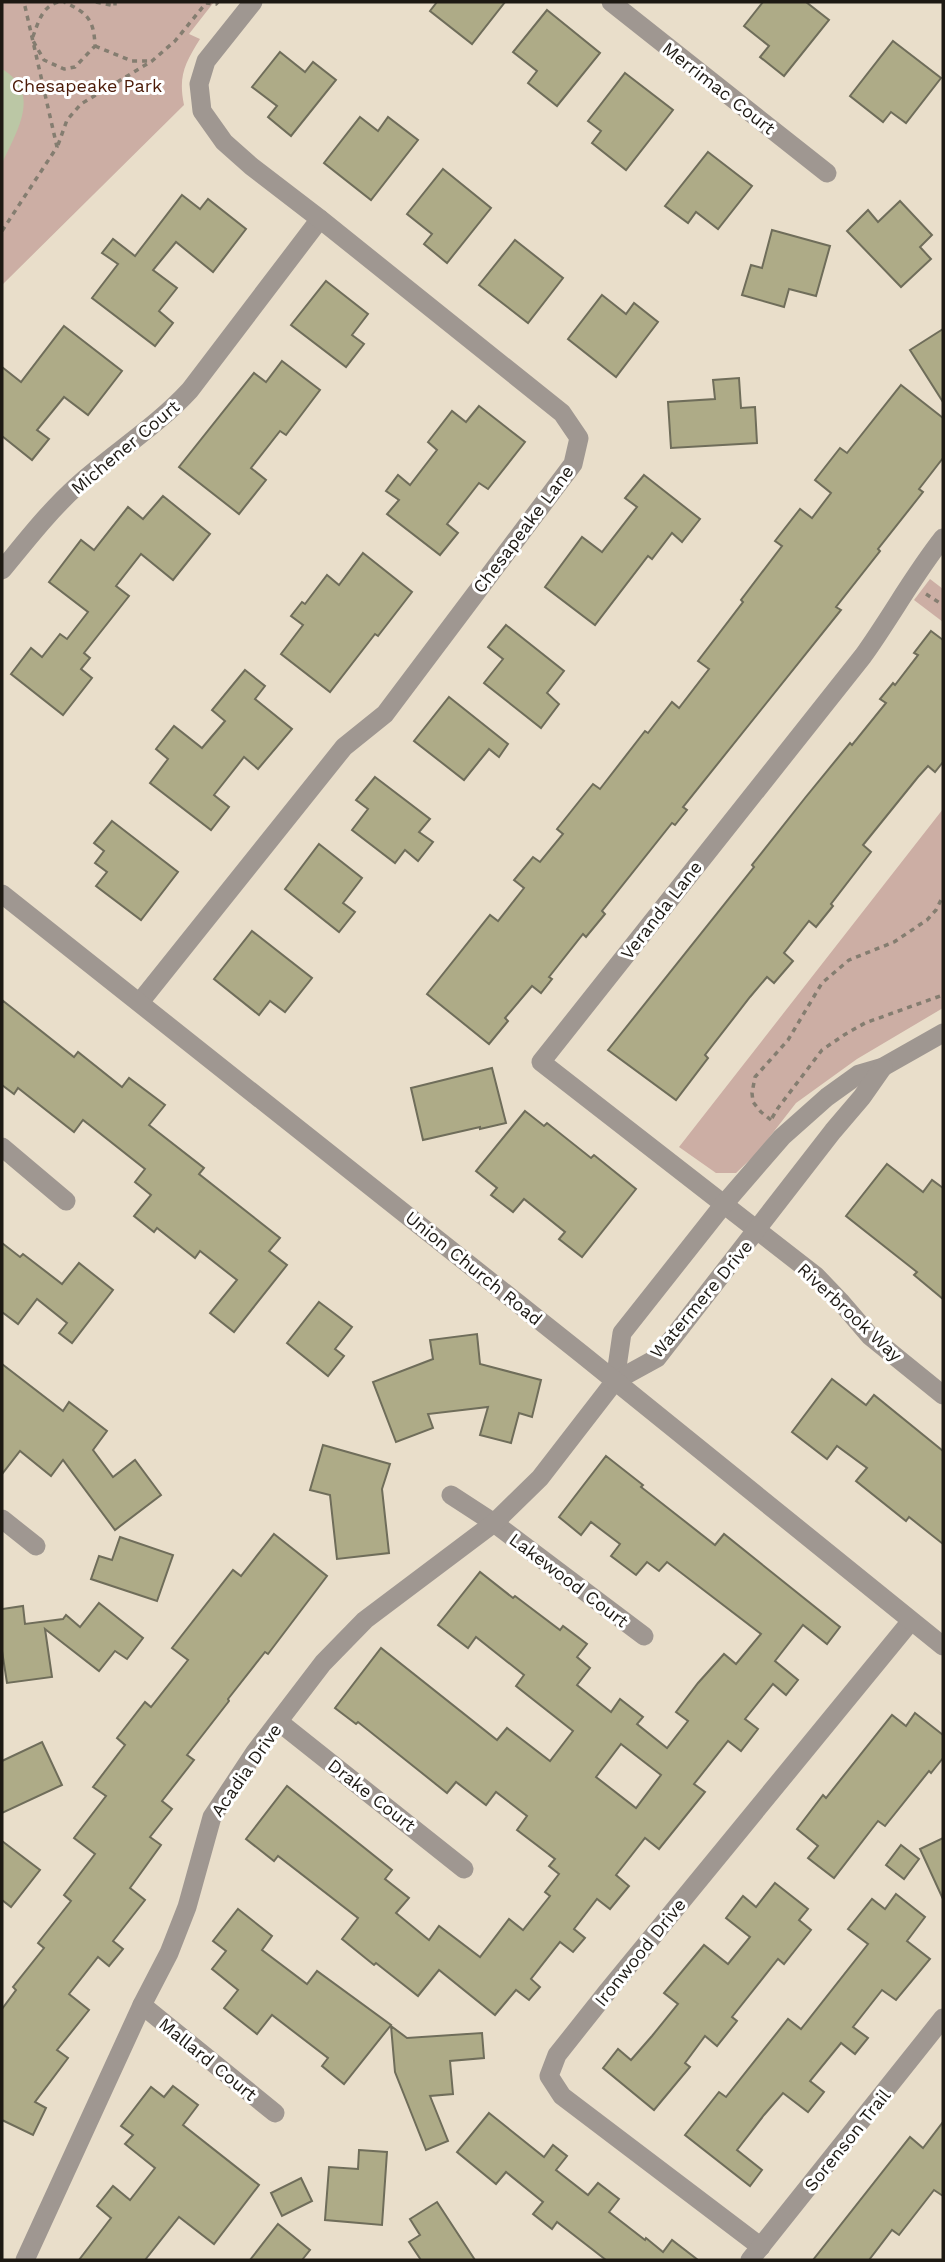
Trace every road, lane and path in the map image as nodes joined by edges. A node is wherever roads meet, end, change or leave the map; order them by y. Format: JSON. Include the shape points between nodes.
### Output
{"nodes":[{"id":1,"x":24,"y":2,"type":"edge"},
{"id":2,"x":58,"y":2,"type":"edge"},
{"id":3,"x":64,"y":2,"type":"edge"},
{"id":4,"x":96,"y":2,"type":"edge"},
{"id":5,"x":115,"y":2,"type":"edge"},
{"id":6,"x":218,"y":2,"type":"edge"},
{"id":7,"x":253,"y":2,"type":"edge"},
{"id":8,"x":611,"y":2,"type":"edge"},
{"id":9,"x":32,"y":39,"type":"junction"},
{"id":10,"x":95,"y":46,"type":"junction"},
{"id":11,"x":152,"y":61,"type":"junction"},
{"id":12,"x":57,"y":148,"type":"junction"},
{"id":13,"x":827,"y":173,"type":"dead end"},
{"id":14,"x":320,"y":219,"type":"junction"},
{"id":15,"x":2,"y":231,"type":"edge"},
{"id":16,"x":943,"y":538,"type":"edge"},
{"id":17,"x":2,"y":570,"type":"edge"},
{"id":18,"x":2,"y":894,"type":"edge"},
{"id":19,"x":943,"y":896,"type":"edge"},
{"id":20,"x":140,"y":1002,"type":"junction"},
{"id":21,"x":943,"y":1033,"type":"edge"},
{"id":22,"x":883,"y":1067,"type":"junction"},
{"id":23,"x":771,"y":1120,"type":"dead end"},
{"id":24,"x":2,"y":1147,"type":"edge"},
{"id":25,"x":66,"y":1201,"type":"dead end"},
{"id":26,"x":724,"y":1203,"type":"junction"},
{"id":27,"x":757,"y":1230,"type":"junction"},
{"id":28,"x":615,"y":1381,"type":"junction"},
{"id":29,"x":943,"y":1395,"type":"edge"},
{"id":30,"x":451,"y":1495,"type":"dead end"},
{"id":31,"x":2,"y":1519,"type":"edge"},
{"id":32,"x":494,"y":1523,"type":"junction"},
{"id":33,"x":36,"y":1546,"type":"dead end"},
{"id":34,"x":911,"y":1621,"type":"junction"},
{"id":35,"x":644,"y":1636,"type":"dead end"},
{"id":36,"x":943,"y":1646,"type":"edge"},
{"id":37,"x":279,"y":1722,"type":"junction"},
{"id":38,"x":464,"y":1868,"type":"dead end"},
{"id":39,"x":142,"y":2005,"type":"junction"},
{"id":40,"x":943,"y":2018,"type":"edge"},
{"id":41,"x":275,"y":2113,"type":"dead end"},
{"id":42,"x":755,"y":2254,"type":"edge"},
{"id":43,"x":25,"y":2260,"type":"edge"}],
"edges":[{"from":1,"to":9,"type":"path"},
{"from":2,"to":9,"type":"path","via":[[43,13]]},
{"from":3,"to":10,"type":"path","via":[[79,9],[94,25]]},
{"from":4,"to":5,"type":"path","via":[[115,6]]},
{"from":6,"to":11,"type":"path","via":[[206,4]]},
{"from":7,"to":14,"type":"street","name":"Chesapeake Lane","via":[[206,61],[200,84],[202,111],[224,142]]},
{"from":8,"to":13,"type":"street","name":"Merrimac Court"},
{"from":9,"to":10,"type":"path","via":[[44,60],[64,69],[75,66]]},
{"from":9,"to":12,"type":"path"},
{"from":10,"to":11,"type":"path","via":[[132,61]]},
{"from":11,"to":12,"type":"path","via":[[81,104],[67,120]]},
{"from":12,"to":15,"type":"path"},
{"from":14,"to":17,"type":"street","name":"Michener Court","via":[[191,390],[170,413],[55,506]]},
{"from":14,"to":20,"type":"street","name":"Chesapeake Lane","via":[[562,413],[579,438],[573,464],[385,714],[344,747]]},
{"from":16,"to":26,"type":"street","name":"Veranda Lane","via":[[863,656],[541,1062]]},
{"from":18,"to":20,"type":"street","name":"Union Church Road"},
{"from":19,"to":23,"type":"path","via":[[927,920],[894,942],[849,960],[822,983],[788,1040],[755,1077],[754,1102]]},
{"from":20,"to":28,"type":"street","name":"Union Church Road"},
{"from":21,"to":22,"type":"street","name":"Watermere Drive"},
{"from":22,"to":26,"type":"street","name":"Watermere Drive","via":[[859,1074],[827,1097],[782,1137]]},
{"from":22,"to":27,"type":"street","name":"Watermere Drive"},
{"from":24,"to":25,"type":"street"},
{"from":26,"to":27,"type":"street","name":"Veranda Lane"},
{"from":26,"to":28,"type":"street","name":"Watermere Drive","via":[[622,1333]]},
{"from":27,"to":28,"type":"street","name":"Watermere Drive","via":[[657,1357]]},
{"from":27,"to":29,"type":"street","name":"Riverbrook Way","via":[[816,1276],[870,1336]]},
{"from":28,"to":32,"type":"street","name":"Acadia Drive","via":[[540,1478]]},
{"from":28,"to":34,"type":"street","name":"Union Church Road"},
{"from":30,"to":32,"type":"street","name":"Lakewood Court"},
{"from":31,"to":33,"type":"street"},
{"from":32,"to":35,"type":"street","name":"Lakewood Court"},
{"from":32,"to":37,"type":"street","name":"Acadia Drive","via":[[365,1620],[324,1663]]},
{"from":34,"to":36,"type":"street","name":"Union Church Road"},
{"from":34,"to":42,"type":"street","name":"Ironwood Drive","via":[[607,1992],[557,2055],[549,2076],[562,2096]]},
{"from":37,"to":38,"type":"street","name":"Drake Court"},
{"from":37,"to":39,"type":"street","name":"Acadia Drive","via":[[212,1817],[187,1907]]},
{"from":39,"to":41,"type":"street","name":"Mallard Court"},
{"from":39,"to":43,"type":"street","name":"Acadia Drive"},
{"from":40,"to":42,"type":"street","name":"Sorenson Trail"}]}
